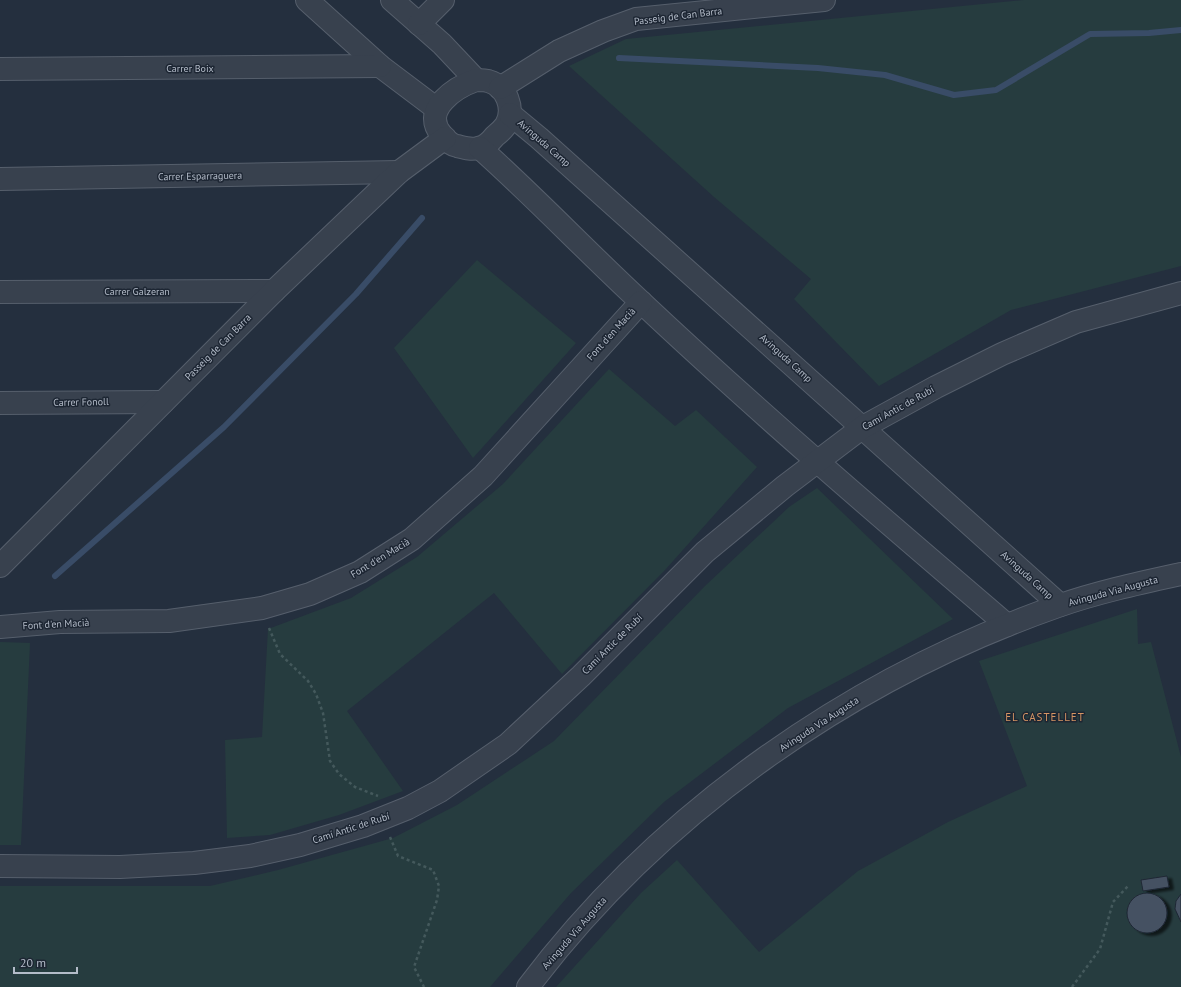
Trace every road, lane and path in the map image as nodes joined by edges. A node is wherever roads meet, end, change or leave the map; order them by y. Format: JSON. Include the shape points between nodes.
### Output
{"nodes":[{"id":1,"x":307,"y":0,"type":"edge"},
{"id":2,"x":392,"y":0,"type":"edge"},
{"id":3,"x":443,"y":0,"type":"edge"},
{"id":4,"x":824,"y":0,"type":"edge"},
{"id":5,"x":420,"y":24,"type":"junction"},
{"id":6,"x":380,"y":66,"type":"junction"},
{"id":7,"x":0,"y":69,"type":"edge"},
{"id":8,"x":476,"y":80,"type":"junction"},
{"id":9,"x":500,"y":88,"type":"junction"},
{"id":10,"x":437,"y":109,"type":"junction"},
{"id":11,"x":510,"y":114,"type":"junction"},
{"id":12,"x":445,"y":138,"type":"junction"},
{"id":13,"x":480,"y":148,"type":"junction"},
{"id":14,"x":399,"y":172,"type":"junction"},
{"id":15,"x":0,"y":179,"type":"edge"},
{"id":16,"x":274,"y":291,"type":"junction"},
{"id":17,"x":0,"y":292,"type":"edge"},
{"id":18,"x":1181,"y":293,"type":"edge"},
{"id":19,"x":641,"y":302,"type":"junction"},
{"id":20,"x":163,"y":402,"type":"junction"},
{"id":21,"x":0,"y":403,"type":"edge"},
{"id":22,"x":863,"y":427,"type":"junction"},
{"id":23,"x":817,"y":462,"type":"junction"},
{"id":24,"x":0,"y":566,"type":"edge"},
{"id":25,"x":1181,"y":574,"type":"edge"},
{"id":26,"x":1060,"y":605,"type":"junction"},
{"id":27,"x":262,"y":608,"type":"junction"},
{"id":28,"x":1007,"y":625,"type":"junction"},
{"id":29,"x":0,"y":627,"type":"edge"},
{"id":30,"x":386,"y":817,"type":"junction"},
{"id":31,"x":0,"y":866,"type":"edge"},
{"id":32,"x":1129,"y":885,"type":"dead end"},
{"id":33,"x":424,"y":987,"type":"edge"},
{"id":34,"x":528,"y":987,"type":"edge"},
{"id":35,"x":1072,"y":987,"type":"edge"}],
"edges":[{"from":1,"to":6,"type":"street"},
{"from":2,"to":5,"type":"street"},
{"from":3,"to":5,"type":"street"},
{"from":4,"to":9,"type":"street","name":"Passeig de Can Barra","via":[[636,19],[559,51]]},
{"from":5,"to":8,"type":"street"},
{"from":6,"to":7,"type":"street","name":"Carrer Boix"},
{"from":6,"to":10,"type":"street"},
{"from":8,"to":9,"type":"street","via":[[489,81]]},
{"from":8,"to":10,"type":"street","via":[[447,96]]},
{"from":9,"to":11,"type":"street","via":[[508,97]]},
{"from":10,"to":12,"type":"street","via":[[438,130]]},
{"from":11,"to":13,"type":"street","via":[[506,125],[491,141]]},
{"from":11,"to":22,"type":"street","name":"Avinguda Camp"},
{"from":12,"to":13,"type":"street","via":[[453,146]]},
{"from":12,"to":14,"type":"street","name":"Passeig de Can Barra"},
{"from":13,"to":19,"type":"street"},
{"from":14,"to":15,"type":"street","name":"Carrer Esparraguera"},
{"from":14,"to":16,"type":"street","name":"Passeig de Can Barra"},
{"from":16,"to":17,"type":"street","name":"Carrer Galzeran"},
{"from":16,"to":20,"type":"street","name":"Passeig de Can Barra"},
{"from":18,"to":22,"type":"street","name":"Camí Antic de Rubí","via":[[1076,322],[1002,354]]},
{"from":19,"to":23,"type":"street"},
{"from":19,"to":27,"type":"street","name":"Font d'en Macià","via":[[483,476],[412,539],[360,572],[310,594]]},
{"from":20,"to":21,"type":"street","name":"Carrer Fonoll"},
{"from":20,"to":24,"type":"street","name":"Passeig de Can Barra"},
{"from":22,"to":23,"type":"street","name":"Camí Antic de Rubí"},
{"from":22,"to":26,"type":"street","name":"Avinguda Camp"},
{"from":23,"to":28,"type":"street"},
{"from":23,"to":30,"type":"street","name":"Camí Antic de Rubí","via":[[704,552],[581,676],[508,744],[440,791]]},
{"from":25,"to":26,"type":"street","name":"Avinguda Via Augusta"},
{"from":26,"to":28,"type":"street","name":"Avinguda Via Augusta"},
{"from":27,"to":29,"type":"street","name":"Font d'en Macià","via":[[169,621],[60,622]]},
{"from":27,"to":30,"type":"path","via":[[280,654],[308,681],[316,694],[323,713],[330,761],[339,774],[355,787],[379,796]]},
{"from":28,"to":34,"type":"street","name":"Avinguda Via Augusta","via":[[882,684],[792,740],[737,779],[685,821],[605,897]]},
{"from":30,"to":31,"type":"street","name":"Camí Antic de Rubí","via":[[300,845],[250,856],[194,863],[120,867]]},
{"from":30,"to":33,"type":"path","via":[[389,834],[398,856],[433,870],[439,886],[437,900],[414,967]]},
{"from":32,"to":35,"type":"path","via":[[1113,902],[1100,948]]}]}
